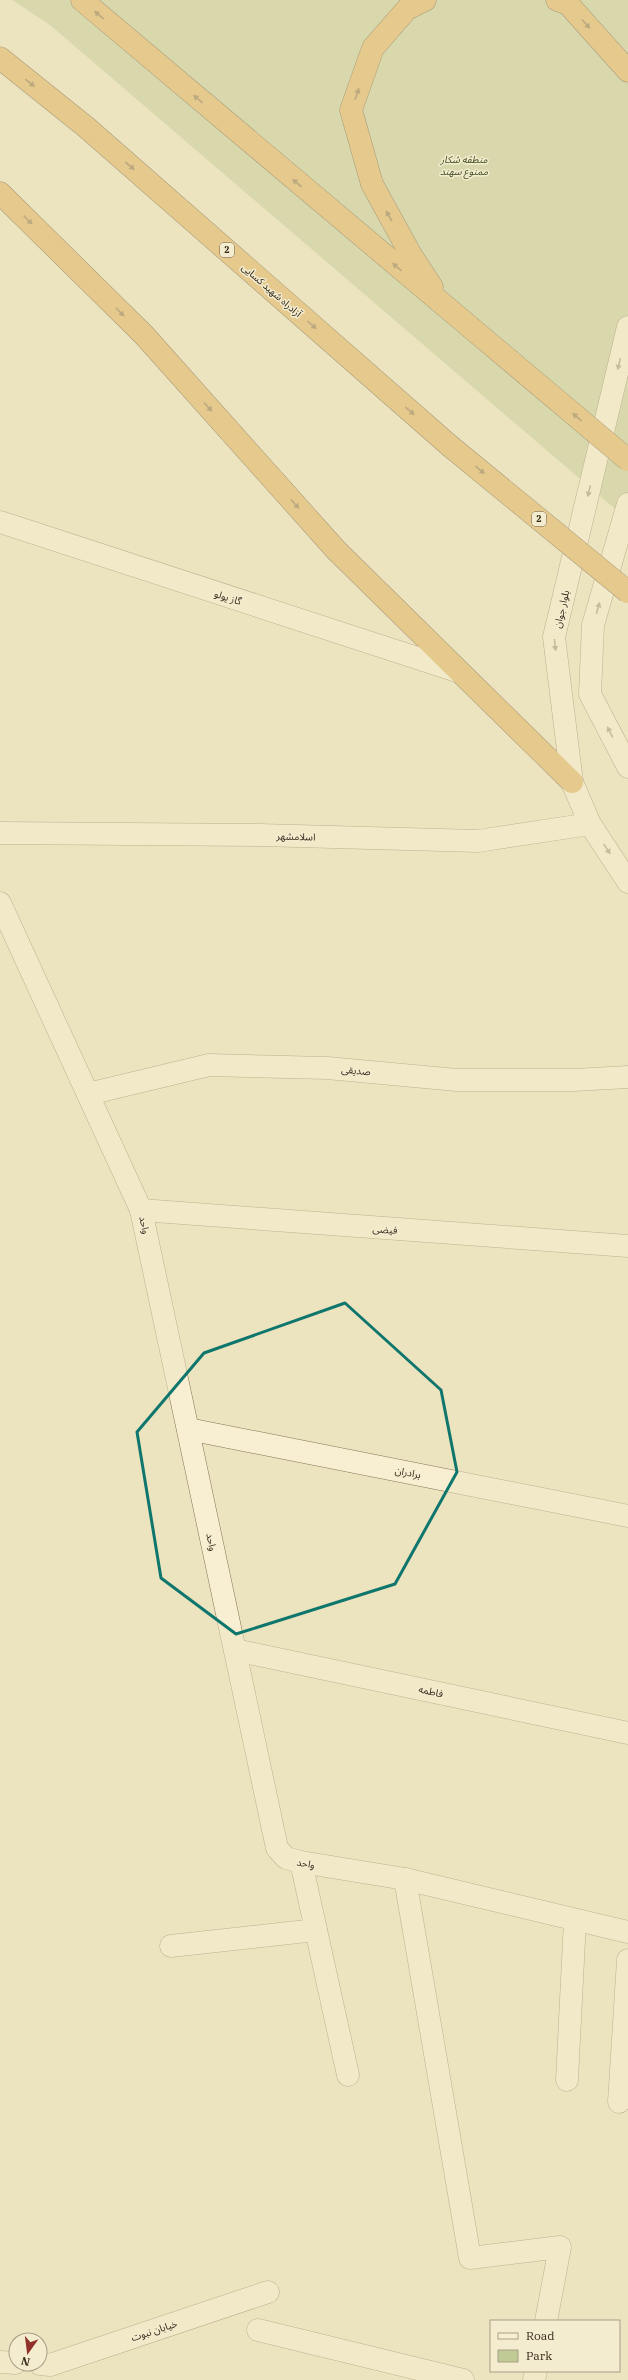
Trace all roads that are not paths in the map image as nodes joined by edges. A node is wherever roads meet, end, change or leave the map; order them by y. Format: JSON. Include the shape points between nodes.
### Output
{"nodes":[{"id":1,"x":82,"y":0,"type":"edge"},
{"id":2,"x":425,"y":0,"type":"edge"},
{"id":3,"x":557,"y":0,"type":"edge"},
{"id":4,"x":0,"y":58,"type":"edge"},
{"id":5,"x":628,"y":71,"type":"edge"},
{"id":6,"x":0,"y":193,"type":"edge"},
{"id":7,"x":446,"y":308,"type":"junction"},
{"id":8,"x":628,"y":327,"type":"edge"},
{"id":9,"x":628,"y":460,"type":"edge"},
{"id":10,"x":628,"y":504,"type":"edge"},
{"id":11,"x":0,"y":522,"type":"edge"},
{"id":12,"x":628,"y":592,"type":"edge"},
{"id":13,"x":457,"y":671,"type":"junction"},
{"id":14,"x":628,"y":767,"type":"edge"},
{"id":15,"x":572,"y":782,"type":"junction"},
{"id":16,"x":590,"y":824,"type":"junction"},
{"id":17,"x":0,"y":833,"type":"edge"},
{"id":18,"x":628,"y":882,"type":"edge"},
{"id":19,"x":0,"y":903,"type":"edge"},
{"id":20,"x":628,"y":1077,"type":"edge"},
{"id":21,"x":88,"y":1094,"type":"junction"},
{"id":22,"x":141,"y":1210,"type":"junction"},
{"id":23,"x":628,"y":1246,"type":"edge"},
{"id":24,"x":188,"y":1429,"type":"junction"},
{"id":25,"x":628,"y":1516,"type":"edge"},
{"id":26,"x":235,"y":1650,"type":"junction"},
{"id":27,"x":628,"y":1732,"type":"edge"},
{"id":28,"x":301,"y":1862,"type":"junction"},
{"id":29,"x":405,"y":1879,"type":"junction"},
{"id":30,"x":575,"y":1920,"type":"junction"},
{"id":31,"x":316,"y":1930,"type":"junction"},
{"id":32,"x":628,"y":1932,"type":"edge"},
{"id":33,"x":171,"y":1946,"type":"dead end"},
{"id":34,"x":628,"y":1960,"type":"edge"},
{"id":35,"x":348,"y":2074,"type":"dead end"},
{"id":36,"x":566,"y":2080,"type":"dead end"},
{"id":37,"x":619,"y":2102,"type":"dead end"},
{"id":38,"x":268,"y":2292,"type":"dead end"},
{"id":39,"x":546,"y":2320,"type":"edge"},
{"id":40,"x":258,"y":2330,"type":"dead end"},
{"id":41,"x":50,"y":2370,"type":"edge"},
{"id":42,"x":463,"y":2380,"type":"edge"}],
"edges":[{"from":7,"to":1,"type":"highway","one_way":true},
{"from":7,"to":2,"type":"highway","one_way":true,"via":[[411,255],[372,184],[352,110],[373,48],[407,9]]},
{"from":3,"to":5,"type":"highway","one_way":true,"via":[[568,4]]},
{"from":4,"to":12,"type":"highway","name":"آزادراه شهید کسایی","number":"2","one_way":true,"bridge":true,"via":[[86,127],[450,446]]},
{"from":6,"to":13,"type":"highway","one_way":true,"via":[[144,335],[336,550]]},
{"from":9,"to":7,"type":"highway","one_way":true,"bridge":true},
{"from":8,"to":15,"type":"street","name":"بلوار جوان","one_way":true,"via":[[554,637]]},
{"from":14,"to":10,"type":"street","one_way":true,"via":[[590,694],[593,625]]},
{"from":11,"to":13,"type":"street","name":"گاز یولو"},
{"from":13,"to":15,"type":"highway"},
{"from":15,"to":16,"type":"street","name":"بلوار جوان"},
{"from":16,"to":17,"type":"street","name":"اسلامشهر","via":[[478,841],[260,835]]},
{"from":16,"to":18,"type":"street","name":"بلوار جوان","one_way":true},
{"from":19,"to":21,"type":"street","name":"واحد"},
{"from":20,"to":21,"type":"street","name":"صدیقی","via":[[574,1080],[457,1080],[327,1068],[209,1065]]},
{"from":21,"to":22,"type":"street","name":"واحد"},
{"from":22,"to":23,"type":"street","name":"فیضی"},
{"from":22,"to":24,"type":"street","name":"واحد"},
{"from":24,"to":25,"type":"street","name":"برادران"},
{"from":24,"to":26,"type":"street","name":"واحد"},
{"from":26,"to":27,"type":"street","name":"فاطمه"},
{"from":26,"to":28,"type":"street","name":"واحد","via":[[277,1848],[286,1858]]},
{"from":28,"to":29,"type":"street","name":"واحد"},
{"from":28,"to":31,"type":"street"},
{"from":29,"to":30,"type":"street","name":"واحد"},
{"from":29,"to":39,"type":"street","via":[[470,2258],[560,2247]]},
{"from":30,"to":32,"type":"street","name":"واحد"},
{"from":30,"to":36,"type":"street"},
{"from":31,"to":33,"type":"street"},
{"from":31,"to":35,"type":"street"},
{"from":34,"to":37,"type":"street"},
{"from":38,"to":41,"type":"street","name":"خیابان نبوت"},
{"from":40,"to":42,"type":"street"}]}
